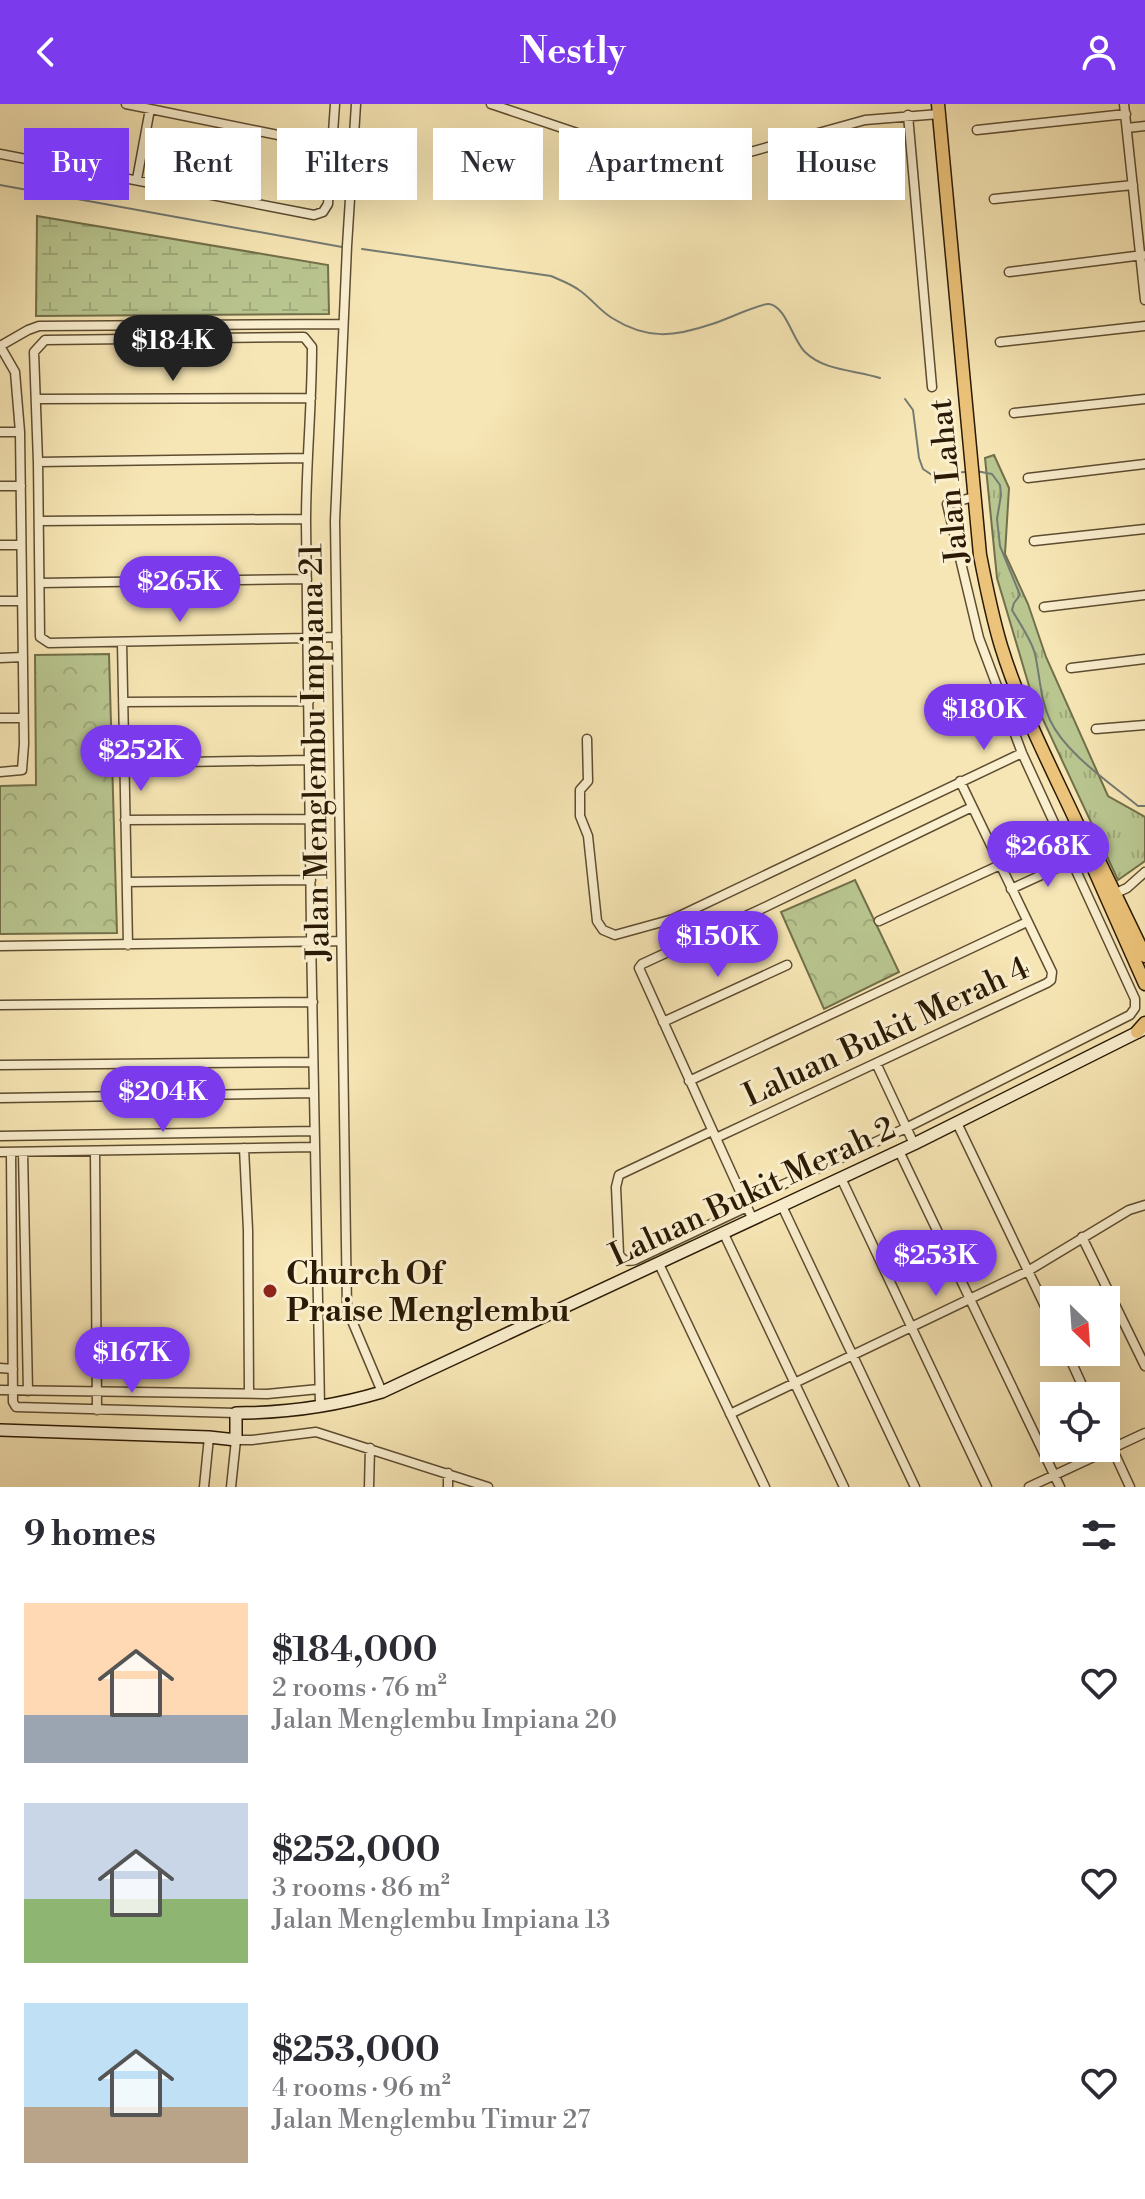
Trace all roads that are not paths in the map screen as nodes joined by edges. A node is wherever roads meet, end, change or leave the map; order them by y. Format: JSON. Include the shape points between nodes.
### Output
{"nodes":[{"id":1,"x":126,"y":104,"type":"edge"},
{"id":2,"x":335,"y":104,"type":"edge"},
{"id":3,"x":356,"y":104,"type":"edge"},
{"id":4,"x":491,"y":104,"type":"edge"},
{"id":5,"x":140,"y":105,"type":"edge"},
{"id":6,"x":150,"y":109,"type":"junction"},
{"id":7,"x":938,"y":109,"type":"edge"},
{"id":8,"x":1125,"y":109,"type":"edge"},
{"id":9,"x":908,"y":115,"type":"junction"},
{"id":10,"x":1145,"y":126,"type":"edge"},
{"id":11,"x":333,"y":128,"type":"edge"},
{"id":12,"x":355,"y":128,"type":"edge"},
{"id":13,"x":1127,"y":128,"type":"junction"},
{"id":14,"x":977,"y":130,"type":"dead end"},
{"id":15,"x":277,"y":135,"type":"edge"},
{"id":16,"x":0,"y":154,"type":"edge"},
{"id":17,"x":137,"y":179,"type":"junction"},
{"id":18,"x":1134,"y":188,"type":"junction"},
{"id":19,"x":1145,"y":191,"type":"edge"},
{"id":20,"x":994,"y":199,"type":"dead end"},
{"id":21,"x":328,"y":200,"type":"edge"},
{"id":22,"x":351,"y":200,"type":"edge"},
{"id":23,"x":1142,"y":256,"type":"edge"},
{"id":24,"x":1009,"y":272,"type":"dead end"},
{"id":25,"x":1145,"y":300,"type":"edge"},
{"id":26,"x":343,"y":324,"type":"junction"},
{"id":27,"x":1145,"y":326,"type":"edge"},
{"id":28,"x":1000,"y":342,"type":"dead end"},
{"id":29,"x":0,"y":346,"type":"edge"},
{"id":30,"x":932,"y":387,"type":"dead end"},
{"id":31,"x":311,"y":398,"type":"junction"},
{"id":32,"x":36,"y":399,"type":"junction"},
{"id":33,"x":1145,"y":399,"type":"edge"},
{"id":34,"x":1014,"y":413,"type":"dead end"},
{"id":35,"x":0,"y":432,"type":"edge"},
{"id":36,"x":20,"y":432,"type":"junction"},
{"id":37,"x":308,"y":458,"type":"junction"},
{"id":38,"x":38,"y":462,"type":"junction"},
{"id":39,"x":1145,"y":464,"type":"edge"},
{"id":40,"x":1028,"y":478,"type":"dead end"},
{"id":41,"x":0,"y":486,"type":"edge"},
{"id":42,"x":21,"y":486,"type":"junction"},
{"id":43,"x":974,"y":497,"type":"junction"},
{"id":44,"x":306,"y":519,"type":"junction"},
{"id":45,"x":39,"y":521,"type":"junction"},
{"id":46,"x":1145,"y":529,"type":"edge"},
{"id":47,"x":1034,"y":541,"type":"dead end"},
{"id":48,"x":0,"y":545,"type":"edge"},
{"id":49,"x":21,"y":545,"type":"junction"},
{"id":50,"x":307,"y":579,"type":"junction"},
{"id":51,"x":40,"y":583,"type":"junction"},
{"id":52,"x":1145,"y":595,"type":"edge"},
{"id":53,"x":0,"y":601,"type":"edge"},
{"id":54,"x":22,"y":601,"type":"junction"},
{"id":55,"x":1044,"y":607,"type":"dead end"},
{"id":56,"x":337,"y":637,"type":"junction"},
{"id":57,"x":308,"y":638,"type":"junction"},
{"id":58,"x":122,"y":642,"type":"junction"},
{"id":59,"x":23,"y":657,"type":"junction"},
{"id":60,"x":0,"y":658,"type":"edge"},
{"id":61,"x":1145,"y":659,"type":"edge"},
{"id":62,"x":1071,"y":668,"type":"dead end"},
{"id":63,"x":309,"y":701,"type":"junction"},
{"id":64,"x":123,"y":702,"type":"junction"},
{"id":65,"x":0,"y":718,"type":"edge"},
{"id":66,"x":23,"y":718,"type":"junction"},
{"id":67,"x":1145,"y":725,"type":"edge"},
{"id":68,"x":1096,"y":729,"type":"dead end"},
{"id":69,"x":587,"y":739,"type":"dead end"},
{"id":70,"x":1022,"y":753,"type":"junction"},
{"id":71,"x":309,"y":760,"type":"junction"},
{"id":72,"x":124,"y":763,"type":"junction"},
{"id":73,"x":0,"y":772,"type":"edge"},
{"id":74,"x":960,"y":781,"type":"junction"},
{"id":75,"x":972,"y":807,"type":"junction"},
{"id":76,"x":310,"y":819,"type":"junction"},
{"id":77,"x":125,"y":820,"type":"junction"},
{"id":78,"x":1082,"y":838,"type":"junction"},
{"id":79,"x":1072,"y":861,"type":"junction"},
{"id":80,"x":1000,"y":865,"type":"junction"},
{"id":81,"x":1145,"y":872,"type":"edge"},
{"id":82,"x":311,"y":880,"type":"junction"},
{"id":83,"x":127,"y":882,"type":"junction"},
{"id":84,"x":1011,"y":889,"type":"junction"},
{"id":85,"x":1116,"y":893,"type":"junction"},
{"id":86,"x":879,"y":921,"type":"dead end"},
{"id":87,"x":1027,"y":922,"type":"junction"},
{"id":88,"x":312,"y":941,"type":"junction"},
{"id":89,"x":341,"y":941,"type":"junction"},
{"id":90,"x":128,"y":945,"type":"junction"},
{"id":91,"x":0,"y":946,"type":"edge"},
{"id":92,"x":1141,"y":956,"type":"edge"},
{"id":93,"x":787,"y":965,"type":"dead end"},
{"id":94,"x":1145,"y":984,"type":"edge"},
{"id":95,"x":313,"y":1002,"type":"junction"},
{"id":96,"x":0,"y":1005,"type":"edge"},
{"id":97,"x":663,"y":1022,"type":"junction"},
{"id":98,"x":1143,"y":1029,"type":"edge"},
{"id":99,"x":313,"y":1062,"type":"junction"},
{"id":100,"x":876,"y":1063,"type":"junction"},
{"id":101,"x":0,"y":1065,"type":"edge"},
{"id":102,"x":1014,"y":1074,"type":"junction"},
{"id":103,"x":689,"y":1081,"type":"junction"},
{"id":104,"x":1022,"y":1089,"type":"junction"},
{"id":105,"x":314,"y":1093,"type":"junction"},
{"id":106,"x":0,"y":1098,"type":"edge"},
{"id":107,"x":957,"y":1123,"type":"junction"},
{"id":108,"x":906,"y":1128,"type":"junction"},
{"id":109,"x":314,"y":1131,"type":"junction"},
{"id":110,"x":714,"y":1135,"type":"junction"},
{"id":111,"x":0,"y":1136,"type":"edge"},
{"id":112,"x":914,"y":1144,"type":"junction"},
{"id":113,"x":315,"y":1147,"type":"junction"},
{"id":114,"x":244,"y":1148,"type":"junction"},
{"id":115,"x":95,"y":1151,"type":"junction"},
{"id":116,"x":899,"y":1151,"type":"junction"},
{"id":117,"x":0,"y":1152,"type":"edge"},
{"id":118,"x":11,"y":1152,"type":"junction"},
{"id":119,"x":23,"y":1152,"type":"junction"},
{"id":120,"x":841,"y":1178,"type":"junction"},
{"id":121,"x":746,"y":1205,"type":"junction"},
{"id":122,"x":782,"y":1206,"type":"junction"},
{"id":123,"x":1144,"y":1208,"type":"edge"},
{"id":124,"x":753,"y":1220,"type":"junction"},
{"id":125,"x":724,"y":1234,"type":"junction"},
{"id":126,"x":1082,"y":1237,"type":"junction"},
{"id":127,"x":659,"y":1264,"type":"junction"},
{"id":128,"x":1028,"y":1271,"type":"junction"},
{"id":129,"x":1040,"y":1296,"type":"edge"},
{"id":130,"x":970,"y":1299,"type":"junction"},
{"id":131,"x":911,"y":1327,"type":"junction"},
{"id":132,"x":853,"y":1354,"type":"junction"},
{"id":133,"x":1145,"y":1366,"type":"edge"},
{"id":134,"x":0,"y":1368,"type":"edge"},
{"id":135,"x":13,"y":1369,"type":"junction"},
{"id":136,"x":795,"y":1384,"type":"junction"},
{"id":137,"x":319,"y":1389,"type":"junction"},
{"id":138,"x":0,"y":1390,"type":"edge"},
{"id":139,"x":14,"y":1390,"type":"junction"},
{"id":140,"x":28,"y":1391,"type":"junction"},
{"id":141,"x":98,"y":1392,"type":"junction"},
{"id":142,"x":382,"y":1392,"type":"junction"},
{"id":143,"x":249,"y":1393,"type":"junction"},
{"id":144,"x":320,"y":1406,"type":"junction"},
{"id":145,"x":97,"y":1410,"type":"junction"},
{"id":146,"x":236,"y":1413,"type":"junction"},
{"id":147,"x":730,"y":1414,"type":"junction"},
{"id":148,"x":0,"y":1430,"type":"edge"},
{"id":149,"x":1145,"y":1433,"type":"edge"},
{"id":150,"x":209,"y":1437,"type":"junction"},
{"id":151,"x":236,"y":1440,"type":"junction"},
{"id":152,"x":1120,"y":1444,"type":"edge"},
{"id":153,"x":370,"y":1448,"type":"junction"},
{"id":154,"x":1082,"y":1462,"type":"edge"},
{"id":155,"x":1118,"y":1462,"type":"edge"},
{"id":156,"x":448,"y":1473,"type":"junction"},
{"id":157,"x":1055,"y":1475,"type":"junction"},
{"id":158,"x":204,"y":1487,"type":"edge"},
{"id":159,"x":231,"y":1487,"type":"edge"},
{"id":160,"x":369,"y":1487,"type":"edge"},
{"id":161,"x":448,"y":1487,"type":"edge"},
{"id":162,"x":488,"y":1487,"type":"edge"},
{"id":163,"x":765,"y":1487,"type":"edge"},
{"id":164,"x":844,"y":1487,"type":"edge"},
{"id":165,"x":915,"y":1487,"type":"edge"},
{"id":166,"x":987,"y":1487,"type":"edge"},
{"id":167,"x":1029,"y":1487,"type":"edge"},
{"id":168,"x":1060,"y":1487,"type":"edge"},
{"id":169,"x":1130,"y":1487,"type":"edge"}],
"edges":[{"from":1,"to":5,"type":"street"},
{"from":2,"to":11,"type":"street"},
{"from":3,"to":12,"type":"street","name":"Jalan Menglembu Impiana 21"},
{"from":4,"to":9,"type":"street","via":[[589,137],[732,157],[859,122]]},
{"from":5,"to":6,"type":"street"},
{"from":6,"to":15,"type":"street"},
{"from":6,"to":17,"type":"street"},
{"from":7,"to":9,"type":"street"},
{"from":7,"to":43,"type":"main road","name":"Jalan Lahat"},
{"from":8,"to":13,"type":"street"},
{"from":8,"to":14,"type":"street"},
{"from":9,"to":30,"type":"street"},
{"from":10,"to":13,"type":"street"},
{"from":13,"to":18,"type":"street"},
{"from":16,"to":17,"type":"street"},
{"from":17,"to":21,"type":"street","via":[[314,215],[323,212]]},
{"from":18,"to":19,"type":"street"},
{"from":18,"to":20,"type":"street"},
{"from":18,"to":23,"type":"street"},
{"from":22,"to":26,"type":"street","name":"Jalan Menglembu Impiana 21"},
{"from":23,"to":24,"type":"street"},
{"from":23,"to":25,"type":"street"},
{"from":26,"to":29,"type":"street","via":[[39,326]]},
{"from":26,"to":56,"type":"street","name":"Jalan Menglembu Impiana 21","via":[[335,521]]},
{"from":27,"to":28,"type":"street"},
{"from":29,"to":36,"type":"street","via":[[15,372]]},
{"from":31,"to":32,"type":"street"},
{"from":31,"to":32,"type":"street","via":[[312,347],[304,337],[45,340],[34,352]]},
{"from":31,"to":37,"type":"street"},
{"from":32,"to":38,"type":"street"},
{"from":33,"to":34,"type":"street"},
{"from":35,"to":36,"type":"street"},
{"from":36,"to":42,"type":"street"},
{"from":37,"to":38,"type":"street"},
{"from":37,"to":44,"type":"street"},
{"from":38,"to":45,"type":"street"},
{"from":39,"to":40,"type":"street"},
{"from":41,"to":42,"type":"street"},
{"from":42,"to":49,"type":"street"},
{"from":43,"to":70,"type":"street","via":[[947,504],[979,638]]},
{"from":43,"to":78,"type":"main road","name":"Jalan Lahat","via":[[980,555],[1002,649]]},
{"from":44,"to":45,"type":"street"},
{"from":44,"to":50,"type":"street"},
{"from":45,"to":51,"type":"street"},
{"from":46,"to":47,"type":"street"},
{"from":48,"to":49,"type":"street"},
{"from":49,"to":54,"type":"street"},
{"from":50,"to":51,"type":"street"},
{"from":50,"to":57,"type":"street"},
{"from":51,"to":58,"type":"street","via":[[40,637],[49,643]]},
{"from":52,"to":55,"type":"street"},
{"from":53,"to":54,"type":"street"},
{"from":54,"to":59,"type":"street"},
{"from":56,"to":57,"type":"street"},
{"from":56,"to":89,"type":"street","name":"Jalan Menglembu Impiana 21"},
{"from":57,"to":58,"type":"street"},
{"from":57,"to":63,"type":"street"},
{"from":58,"to":64,"type":"street"},
{"from":59,"to":60,"type":"street"},
{"from":59,"to":66,"type":"street"},
{"from":61,"to":62,"type":"street"},
{"from":63,"to":64,"type":"street"},
{"from":63,"to":71,"type":"street"},
{"from":64,"to":72,"type":"street"},
{"from":65,"to":66,"type":"street"},
{"from":66,"to":73,"type":"street","via":[[23,769]]},
{"from":67,"to":68,"type":"street"},
{"from":69,"to":74,"type":"street","via":[[588,781],[580,790],[580,816],[588,836],[597,921],[615,935],[673,919]]},
{"from":70,"to":74,"type":"street"},
{"from":70,"to":79,"type":"street"},
{"from":71,"to":72,"type":"street"},
{"from":71,"to":76,"type":"street"},
{"from":72,"to":77,"type":"street"},
{"from":74,"to":75,"type":"street","name":"Laluan Bukit Merah 4"},
{"from":75,"to":80,"type":"street","name":"Laluan Bukit Merah 4"},
{"from":75,"to":97,"type":"street","via":[[642,964],[639,972]]},
{"from":76,"to":77,"type":"street"},
{"from":76,"to":82,"type":"street"},
{"from":77,"to":83,"type":"street"},
{"from":78,"to":85,"type":"main road","name":"Jalan Lahat","via":[[1089,840]]},
{"from":78,"to":92,"type":"main road","name":"Jalan Lahat"},
{"from":79,"to":84,"type":"street"},
{"from":79,"to":102,"type":"street","name":"Laluan Bukit Merah 2","via":[[1135,1008]]},
{"from":80,"to":84,"type":"street","name":"Laluan Bukit Merah 4"},
{"from":80,"to":86,"type":"street"},
{"from":81,"to":85,"type":"street"},
{"from":82,"to":83,"type":"street"},
{"from":82,"to":88,"type":"street"},
{"from":83,"to":90,"type":"street"},
{"from":84,"to":87,"type":"street","name":"Laluan Bukit Merah 4"},
{"from":85,"to":92,"type":"main road","name":"Jalan Lahat"},
{"from":87,"to":100,"type":"street","name":"Laluan Bukit Merah 4","via":[[1051,980]]},
{"from":87,"to":103,"type":"street"},
{"from":88,"to":89,"type":"street"},
{"from":88,"to":90,"type":"street"},
{"from":88,"to":95,"type":"street"},
{"from":89,"to":142,"type":"street","name":"Jalan Menglembu Impiana 21","via":[[347,1309]]},
{"from":90,"to":91,"type":"street"},
{"from":92,"to":94,"type":"main road","name":"Jalan Lahat"},
{"from":93,"to":97,"type":"street"},
{"from":95,"to":96,"type":"street"},
{"from":95,"to":99,"type":"street"},
{"from":97,"to":103,"type":"street"},
{"from":98,"to":104,"type":"street","name":"Laluan Bukit Merah 2"},
{"from":99,"to":101,"type":"street"},
{"from":99,"to":105,"type":"street"},
{"from":100,"to":108,"type":"street"},
{"from":100,"to":110,"type":"street","name":"Laluan Bukit Merah 4"},
{"from":102,"to":104,"type":"street"},
{"from":102,"to":108,"type":"street","name":"Laluan Bukit Merah 2"},
{"from":103,"to":110,"type":"street"},
{"from":104,"to":107,"type":"street","name":"Laluan Bukit Merah 2"},
{"from":105,"to":106,"type":"street"},
{"from":105,"to":109,"type":"street"},
{"from":107,"to":112,"type":"street","name":"Laluan Bukit Merah 2"},
{"from":107,"to":128,"type":"street"},
{"from":108,"to":112,"type":"street"},
{"from":108,"to":121,"type":"street","name":"Laluan Bukit Merah 2"},
{"from":109,"to":111,"type":"street"},
{"from":109,"to":113,"type":"street"},
{"from":110,"to":121,"type":"street"},
{"from":110,"to":121,"type":"street","name":"Laluan Bukit Merah 2","via":[[619,1175],[621,1259],[635,1260]]},
{"from":112,"to":116,"type":"street","name":"Laluan Bukit Merah 2"},
{"from":113,"to":114,"type":"street"},
{"from":113,"to":137,"type":"street"},
{"from":114,"to":115,"type":"street"},
{"from":114,"to":143,"type":"street"},
{"from":115,"to":119,"type":"street"},
{"from":115,"to":141,"type":"street"},
{"from":116,"to":120,"type":"street","name":"Laluan Bukit Merah 2"},
{"from":116,"to":130,"type":"street"},
{"from":117,"to":118,"type":"street"},
{"from":118,"to":119,"type":"street"},
{"from":118,"to":135,"type":"street"},
{"from":119,"to":140,"type":"street"},
{"from":120,"to":122,"type":"street","name":"Laluan Bukit Merah 2"},
{"from":120,"to":131,"type":"street"},
{"from":121,"to":124,"type":"street"},
{"from":122,"to":124,"type":"street","name":"Laluan Bukit Merah 2"},
{"from":122,"to":132,"type":"street"},
{"from":123,"to":126,"type":"street","via":[[1129,1210]]},
{"from":124,"to":125,"type":"street","name":"Laluan Bukit Merah 2"},
{"from":125,"to":127,"type":"street","name":"Laluan Bukit Merah 2"},
{"from":125,"to":136,"type":"street"},
{"from":126,"to":128,"type":"street"},
{"from":126,"to":133,"type":"street"},
{"from":127,"to":142,"type":"street","name":"Laluan Bukit Merah 2"},
{"from":127,"to":147,"type":"street"},
{"from":128,"to":129,"type":"street"},
{"from":128,"to":130,"type":"street"},
{"from":130,"to":131,"type":"street"},
{"from":130,"to":157,"type":"street"},
{"from":131,"to":132,"type":"street"},
{"from":131,"to":166,"type":"street"},
{"from":132,"to":136,"type":"street"},
{"from":132,"to":165,"type":"street"},
{"from":134,"to":135,"type":"street"},
{"from":135,"to":139,"type":"street"},
{"from":136,"to":147,"type":"street"},
{"from":136,"to":164,"type":"street"},
{"from":137,"to":143,"type":"street"},
{"from":137,"to":144,"type":"street"},
{"from":138,"to":139,"type":"street"},
{"from":139,"to":140,"type":"street"},
{"from":139,"to":145,"type":"street","via":[[16,1407]]},
{"from":140,"to":141,"type":"street"},
{"from":141,"to":143,"type":"street"},
{"from":141,"to":145,"type":"street"},
{"from":142,"to":144,"type":"street","name":"Laluan Bukit Merah 2"},
{"from":144,"to":146,"type":"street","name":"Laluan Bukit Merah 2"},
{"from":145,"to":146,"type":"street"},
{"from":146,"to":151,"type":"street"},
{"from":147,"to":163,"type":"street"},
{"from":148,"to":150,"type":"street"},
{"from":149,"to":152,"type":"street"},
{"from":150,"to":151,"type":"street"},
{"from":150,"to":158,"type":"street"},
{"from":151,"to":153,"type":"street","via":[[316,1432]]},
{"from":151,"to":159,"type":"street"},
{"from":153,"to":156,"type":"street"},
{"from":153,"to":160,"type":"street"},
{"from":154,"to":157,"type":"street"},
{"from":155,"to":169,"type":"street"},
{"from":156,"to":161,"type":"street"},
{"from":156,"to":162,"type":"street"},
{"from":157,"to":167,"type":"street"},
{"from":157,"to":168,"type":"street"}]}
